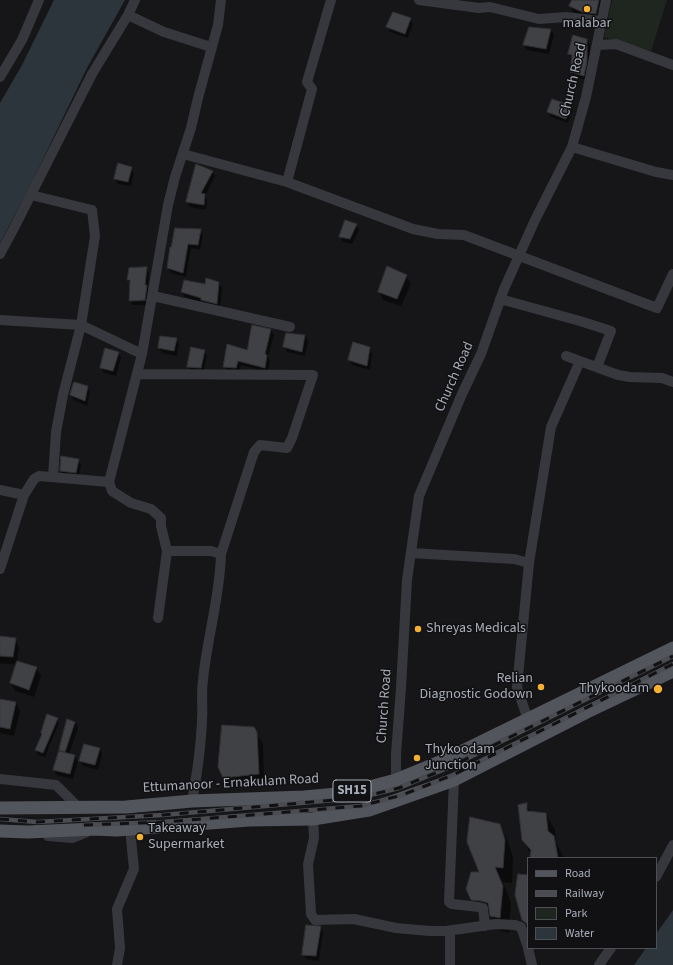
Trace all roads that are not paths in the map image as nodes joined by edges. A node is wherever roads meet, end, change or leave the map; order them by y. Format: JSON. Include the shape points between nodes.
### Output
{"nodes":[{"id":1,"x":39,"y":0,"type":"edge"},
{"id":2,"x":135,"y":0,"type":"edge"},
{"id":3,"x":221,"y":0,"type":"edge"},
{"id":4,"x":331,"y":0,"type":"edge"},
{"id":5,"x":420,"y":0,"type":"edge"},
{"id":6,"x":606,"y":0,"type":"edge"},
{"id":7,"x":128,"y":15,"type":"junction"},
{"id":8,"x":601,"y":21,"type":"junction"},
{"id":9,"x":598,"y":45,"type":"junction"},
{"id":10,"x":211,"y":47,"type":"junction"},
{"id":11,"x":673,"y":65,"type":"edge"},
{"id":12,"x":0,"y":77,"type":"edge"},
{"id":13,"x":572,"y":147,"type":"junction"},
{"id":14,"x":183,"y":154,"type":"junction"},
{"id":15,"x":673,"y":175,"type":"edge"},
{"id":16,"x":287,"y":182,"type":"junction"},
{"id":17,"x":31,"y":195,"type":"junction"},
{"id":18,"x":0,"y":254,"type":"edge"},
{"id":19,"x":519,"y":256,"type":"junction"},
{"id":20,"x":673,"y":274,"type":"edge"},
{"id":21,"x":153,"y":296,"type":"junction"},
{"id":22,"x":500,"y":299,"type":"junction"},
{"id":23,"x":0,"y":320,"type":"edge"},
{"id":24,"x":82,"y":325,"type":"junction"},
{"id":25,"x":290,"y":327,"type":"dead end"},
{"id":26,"x":142,"y":354,"type":"junction"},
{"id":27,"x":566,"y":356,"type":"dead end"},
{"id":28,"x":580,"y":361,"type":"junction"},
{"id":29,"x":597,"y":367,"type":"junction"},
{"id":30,"x":137,"y":374,"type":"junction"},
{"id":31,"x":673,"y":382,"type":"edge"},
{"id":32,"x":53,"y":477,"type":"junction"},
{"id":33,"x":109,"y":482,"type":"junction"},
{"id":34,"x":0,"y":490,"type":"edge"},
{"id":35,"x":24,"y":495,"type":"junction"},
{"id":36,"x":167,"y":551,"type":"junction"},
{"id":37,"x":411,"y":553,"type":"junction"},
{"id":38,"x":222,"y":554,"type":"junction"},
{"id":39,"x":529,"y":563,"type":"junction"},
{"id":40,"x":0,"y":569,"type":"edge"},
{"id":41,"x":158,"y":618,"type":"dead end"},
{"id":42,"x":673,"y":648,"type":"edge"},
{"id":43,"x":673,"y":671,"type":"edge"},
{"id":44,"x":528,"y":720,"type":"junction"},
{"id":45,"x":0,"y":779,"type":"edge"},
{"id":46,"x":396,"y":780,"type":"junction"},
{"id":47,"x":454,"y":780,"type":"junction"},
{"id":48,"x":192,"y":801,"type":"junction"},
{"id":49,"x":230,"y":801,"type":"junction"},
{"id":50,"x":0,"y":808,"type":"edge"},
{"id":51,"x":79,"y":808,"type":"junction"},
{"id":52,"x":314,"y":819,"type":"junction"},
{"id":53,"x":230,"y":822,"type":"junction"},
{"id":54,"x":130,"y":829,"type":"junction"},
{"id":55,"x":0,"y":832,"type":"edge"},
{"id":56,"x":673,"y":845,"type":"edge"},
{"id":57,"x":657,"y":875,"type":"edge"},
{"id":58,"x":485,"y":926,"type":"junction"},
{"id":59,"x":450,"y":931,"type":"junction"},
{"id":60,"x":527,"y":945,"type":"edge"},
{"id":61,"x":528,"y":949,"type":"edge"},
{"id":62,"x":610,"y":949,"type":"edge"},
{"id":63,"x":117,"y":965,"type":"edge"},
{"id":64,"x":450,"y":965,"type":"edge"},
{"id":65,"x":532,"y":965,"type":"edge"},
{"id":66,"x":599,"y":965,"type":"edge"}],
"edges":[{"from":1,"to":12,"type":"street","via":[[22,40]]},
{"from":2,"to":7,"type":"street"},
{"from":3,"to":10,"type":"street","via":[[218,25]]},
{"from":4,"to":16,"type":"street","via":[[307,82],[312,89]]},
{"from":5,"to":8,"type":"street","via":[[479,8],[490,7],[539,19]]},
{"from":6,"to":8,"type":"street","name":"Church Road"},
{"from":7,"to":10,"type":"street","via":[[164,32]]},
{"from":7,"to":17,"type":"street","via":[[92,74]]},
{"from":8,"to":9,"type":"street","name":"Church Road"},
{"from":9,"to":11,"type":"street","via":[[616,44]]},
{"from":9,"to":13,"type":"street","name":"Church Road"},
{"from":10,"to":14,"type":"street","via":[[192,128]]},
{"from":13,"to":15,"type":"street"},
{"from":13,"to":19,"type":"street","name":"Church Road"},
{"from":14,"to":16,"type":"street"},
{"from":14,"to":21,"type":"street","via":[[168,205]]},
{"from":16,"to":19,"type":"street","via":[[413,229],[438,234],[464,235]]},
{"from":17,"to":18,"type":"street"},
{"from":17,"to":24,"type":"street","via":[[92,210],[95,236]]},
{"from":19,"to":20,"type":"street","via":[[657,308]]},
{"from":19,"to":22,"type":"street","name":"Church Road"},
{"from":21,"to":25,"type":"street"},
{"from":21,"to":26,"type":"street"},
{"from":22,"to":29,"type":"street","via":[[611,331]]},
{"from":22,"to":37,"type":"street","name":"Church Road","via":[[481,354],[419,496]]},
{"from":23,"to":24,"type":"street"},
{"from":24,"to":26,"type":"street"},
{"from":24,"to":32,"type":"street","via":[[63,395],[56,432]]},
{"from":26,"to":30,"type":"street"},
{"from":27,"to":28,"type":"street"},
{"from":28,"to":29,"type":"street"},
{"from":28,"to":39,"type":"street","via":[[551,427]]},
{"from":29,"to":31,"type":"street","via":[[618,375],[662,378]]},
{"from":30,"to":33,"type":"street"},
{"from":30,"to":38,"type":"street","via":[[313,375],[288,448],[260,445],[254,452]]},
{"from":32,"to":33,"type":"street"},
{"from":32,"to":35,"type":"street","via":[[39,476],[34,479]]},
{"from":33,"to":36,"type":"street","via":[[112,491],[131,503],[151,509],[161,518]]},
{"from":34,"to":35,"type":"street"},
{"from":35,"to":40,"type":"street"},
{"from":36,"to":38,"type":"street","via":[[210,551]]},
{"from":36,"to":41,"type":"street"},
{"from":37,"to":39,"type":"street","via":[[514,559]]},
{"from":37,"to":46,"type":"street","name":"Church Road","via":[[406,587]]},
{"from":38,"to":48,"type":"street","via":[[221,576],[202,682],[200,751]]},
{"from":39,"to":44,"type":"street","via":[[517,687]]},
{"from":42,"to":44,"type":"main road","name":"Ettumanoor - Ernakulam Road","number":"SH15"},
{"from":43,"to":47,"type":"main road"},
{"from":44,"to":46,"type":"main road","name":"Ettumanoor - Ernakulam Road","number":"SH15"},
{"from":45,"to":51,"type":"street","via":[[56,785]]},
{"from":46,"to":49,"type":"main road","name":"Ettumanoor - Ernakulam Road","number":"SH15","via":[[337,794]]},
{"from":47,"to":52,"type":"main road","via":[[369,810]]},
{"from":47,"to":58,"type":"street","via":[[449,902],[483,908]]},
{"from":48,"to":49,"type":"main road","name":"Ettumanoor - Ernakulam Road","number":"SH15"},
{"from":48,"to":51,"type":"main road","name":"Ettumanoor - Ernakulam Road","number":"SH15"},
{"from":49,"to":53,"type":"main road"},
{"from":50,"to":51,"type":"main road","name":"Ettumanoor - Ernakulam Road","number":"SH15"},
{"from":52,"to":53,"type":"main road"},
{"from":52,"to":59,"type":"street","via":[[314,838],[308,864],[311,914],[315,920],[354,919],[409,930]]},
{"from":53,"to":54,"type":"main road"},
{"from":54,"to":55,"type":"main road"},
{"from":54,"to":63,"type":"street","via":[[134,869],[117,909],[120,948]]},
{"from":56,"to":57,"type":"street"},
{"from":58,"to":59,"type":"street"},
{"from":58,"to":60,"type":"street","via":[[496,924],[521,927]]},
{"from":59,"to":64,"type":"street"},
{"from":61,"to":65,"type":"street"},
{"from":62,"to":66,"type":"street"}]}
